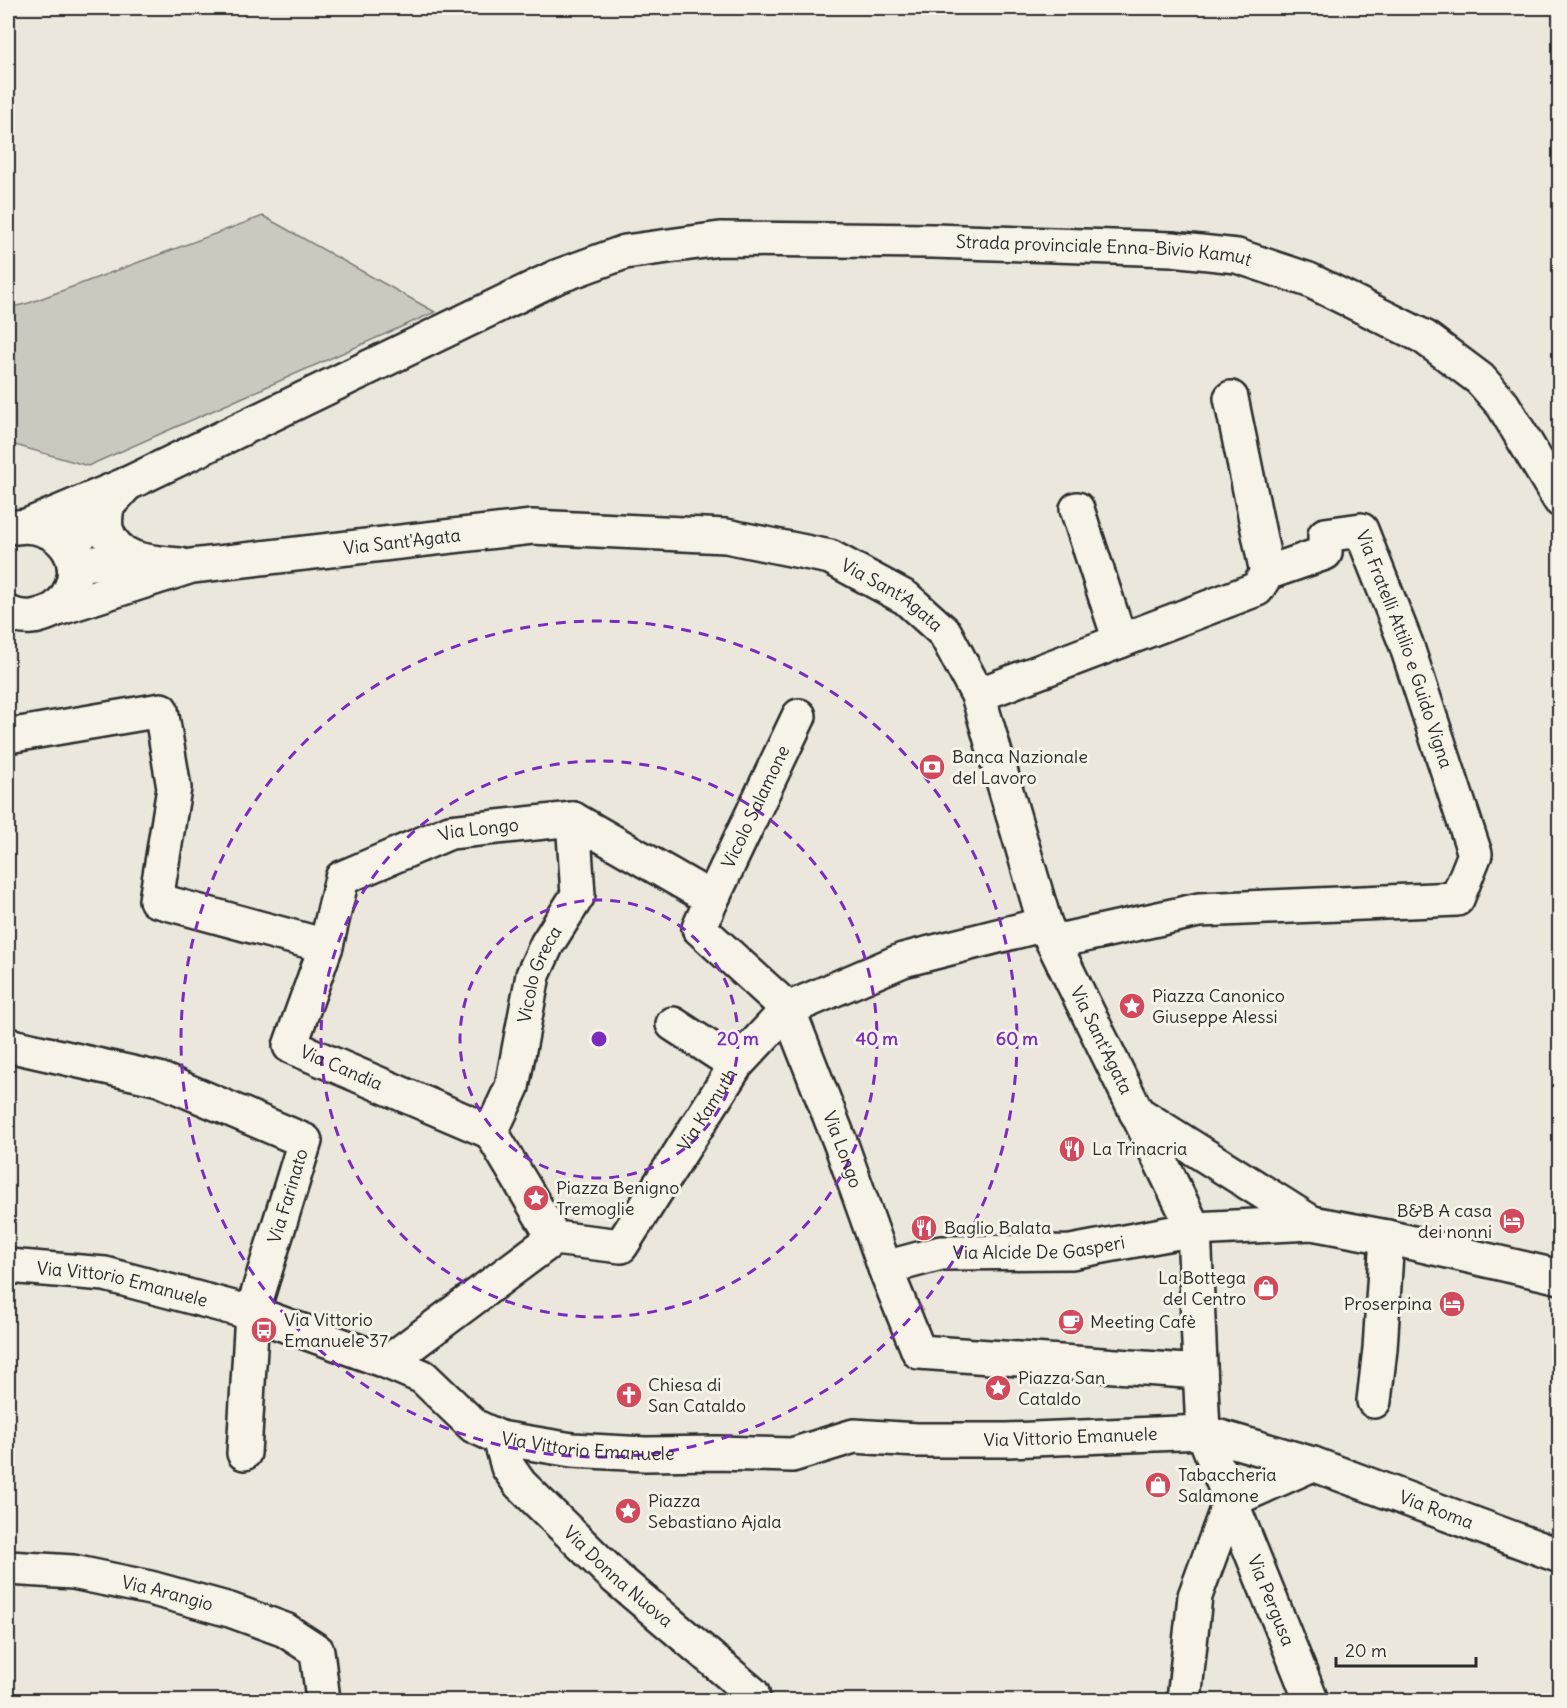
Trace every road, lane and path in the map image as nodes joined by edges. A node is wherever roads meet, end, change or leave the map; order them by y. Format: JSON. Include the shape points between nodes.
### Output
{"nodes":[{"id":1,"x":1231,"y":398,"type":"dead end"},
{"id":2,"x":117,"y":495,"type":"junction"},
{"id":3,"x":1560,"y":500,"type":"edge"},
{"id":4,"x":1077,"y":509,"type":"dead end"},
{"id":5,"x":18,"y":528,"type":"edge"},
{"id":6,"x":71,"y":556,"type":"junction"},
{"id":7,"x":136,"y":561,"type":"junction"},
{"id":8,"x":192,"y":566,"type":"junction"},
{"id":9,"x":1262,"y":581,"type":"junction"},
{"id":10,"x":54,"y":610,"type":"junction"},
{"id":11,"x":8,"y":613,"type":"edge"},
{"id":12,"x":1120,"y":641,"type":"junction"},
{"id":13,"x":978,"y":695,"type":"junction"},
{"id":14,"x":799,"y":716,"type":"dead end"},
{"id":15,"x":8,"y":736,"type":"edge"},
{"id":16,"x":573,"y":819,"type":"junction"},
{"id":17,"x":712,"y":899,"type":"junction"},
{"id":18,"x":1049,"y":933,"type":"junction"},
{"id":19,"x":326,"y":946,"type":"junction"},
{"id":20,"x":788,"y":1009,"type":"junction"},
{"id":21,"x":674,"y":1024,"type":"dead end"},
{"id":22,"x":8,"y":1045,"type":"edge"},
{"id":23,"x":736,"y":1065,"type":"junction"},
{"id":24,"x":1135,"y":1111,"type":"junction"},
{"id":25,"x":491,"y":1132,"type":"junction"},
{"id":26,"x":1312,"y":1222,"type":"junction"},
{"id":27,"x":1194,"y":1230,"type":"junction"},
{"id":28,"x":1387,"y":1237,"type":"junction"},
{"id":29,"x":554,"y":1238,"type":"junction"},
{"id":30,"x":8,"y":1266,"type":"edge"},
{"id":31,"x":885,"y":1268,"type":"junction"},
{"id":32,"x":1560,"y":1277,"type":"edge"},
{"id":33,"x":252,"y":1313,"type":"junction"},
{"id":34,"x":388,"y":1362,"type":"junction"},
{"id":35,"x":1200,"y":1372,"type":"junction"},
{"id":36,"x":1374,"y":1401,"type":"dead end"},
{"id":37,"x":1203,"y":1432,"type":"junction"},
{"id":38,"x":500,"y":1438,"type":"junction"},
{"id":39,"x":244,"y":1454,"type":"dead end"},
{"id":40,"x":1313,"y":1464,"type":"junction"},
{"id":41,"x":1230,"y":1501,"type":"junction"},
{"id":42,"x":1560,"y":1556,"type":"edge"},
{"id":43,"x":8,"y":1568,"type":"edge"},
{"id":44,"x":322,"y":1701,"type":"edge"},
{"id":45,"x":753,"y":1701,"type":"edge"},
{"id":46,"x":1184,"y":1701,"type":"edge"},
{"id":47,"x":1311,"y":1701,"type":"edge"}],
"edges":[{"from":1,"to":9,"type":"street"},
{"from":2,"to":3,"type":"street","name":"Strada provinciale Enna-Bivio Kamut","via":[[556,277],[625,252],[720,239],[933,241],[1172,249],[1237,256],[1309,280],[1424,337],[1480,379],[1503,405]]},
{"from":2,"to":5,"type":"street"},
{"from":2,"to":6,"type":"street"},
{"from":2,"to":7,"type":"street","via":[[106,528],[117,549]]},
{"from":4,"to":12,"type":"street"},
{"from":5,"to":6,"type":"street","via":[[44,528],[58,536]]},
{"from":6,"to":7,"type":"street"},
{"from":6,"to":10,"type":"street","via":[[73,581],[67,598]]},
{"from":7,"to":8,"type":"street"},
{"from":8,"to":10,"type":"street"},
{"from":8,"to":13,"type":"street","name":"Via Sant'Agata","via":[[532,527],[726,536],[830,557],[906,598],[945,633]]},
{"from":9,"to":12,"type":"street","name":"Via Fratelli Attilio e Guido Vigna"},
{"from":9,"to":18,"type":"street","name":"Via Fratelli Attilio e Guido Vigna","via":[[1324,553],[1325,535],[1361,530],[1406,644],[1474,854],[1457,899],[1198,910]]},
{"from":10,"to":11,"type":"street","via":[[37,618],[19,618]]},
{"from":12,"to":13,"type":"street","name":"Via Fratelli Attilio e Guido Vigna"},
{"from":13,"to":18,"type":"street","name":"Via Sant'Agata"},
{"from":14,"to":17,"type":"street","name":"Vicolo Salamone"},
{"from":15,"to":19,"type":"street","via":[[161,710],[174,788],[156,900]]},
{"from":16,"to":17,"type":"street"},
{"from":16,"to":19,"type":"street","name":"Via Longo","via":[[450,832],[342,878]]},
{"from":16,"to":25,"type":"street","name":"Vicolo Greca","via":[[578,895],[533,975],[512,1087]]},
{"from":17,"to":20,"type":"street","name":"Via Longo","via":[[699,928]]},
{"from":18,"to":20,"type":"street","name":"Via Kamuth","via":[[903,960]]},
{"from":18,"to":24,"type":"street","name":"Via Sant'Agata"},
{"from":19,"to":25,"type":"street","name":"Via Candia","via":[[290,1046]]},
{"from":20,"to":23,"type":"street","name":"Via Kamuth"},
{"from":20,"to":31,"type":"street","name":"Via Longo"},
{"from":21,"to":23,"type":"street"},
{"from":22,"to":33,"type":"street","name":"Via Farinato","via":[[159,1079],[305,1141]]},
{"from":23,"to":29,"type":"street","name":"Via Kamuth","via":[[621,1246]]},
{"from":24,"to":26,"type":"street"},
{"from":24,"to":27,"type":"street","name":"Via Sant'Agata"},
{"from":25,"to":29,"type":"street"},
{"from":26,"to":27,"type":"street","name":"Via Alcide De Gasperi"},
{"from":26,"to":28,"type":"street"},
{"from":27,"to":31,"type":"street","name":"Via Alcide De Gasperi","via":[[1071,1252],[941,1253]]},
{"from":27,"to":35,"type":"street","name":"Via Pergusa"},
{"from":28,"to":32,"type":"street"},
{"from":28,"to":36,"type":"street"},
{"from":29,"to":34,"type":"street"},
{"from":30,"to":33,"type":"street","name":"Via Vittorio Emanuele","via":[[105,1274]]},
{"from":31,"to":35,"type":"street","name":"Via Longo","via":[[919,1352]]},
{"from":33,"to":34,"type":"street","name":"Via Vittorio Emanuele"},
{"from":33,"to":39,"type":"street","name":"Via Farinato"},
{"from":34,"to":38,"type":"street","name":"Via Vittorio Emanuele","via":[[423,1377],[474,1426]]},
{"from":35,"to":37,"type":"street","name":"Via Pergusa"},
{"from":37,"to":38,"type":"street","name":"Via Vittorio Emanuele","via":[[1007,1440],[854,1436],[792,1455],[572,1450]]},
{"from":37,"to":40,"type":"street","name":"Via Vittorio Emanuele"},
{"from":37,"to":41,"type":"street","name":"Via Pergusa"},
{"from":38,"to":45,"type":"street","name":"Via Donna Nuova","via":[[508,1467],[520,1484],[616,1578],[752,1693]]},
{"from":40,"to":41,"type":"street"},
{"from":40,"to":42,"type":"street","name":"Via Roma"},
{"from":41,"to":46,"type":"street","via":[[1195,1596]]},
{"from":41,"to":47,"type":"street","name":"Via Pergusa"},
{"from":43,"to":44,"type":"street","name":"Via Arangio","via":[[73,1572],[161,1591],[285,1630],[318,1651]]}]}
